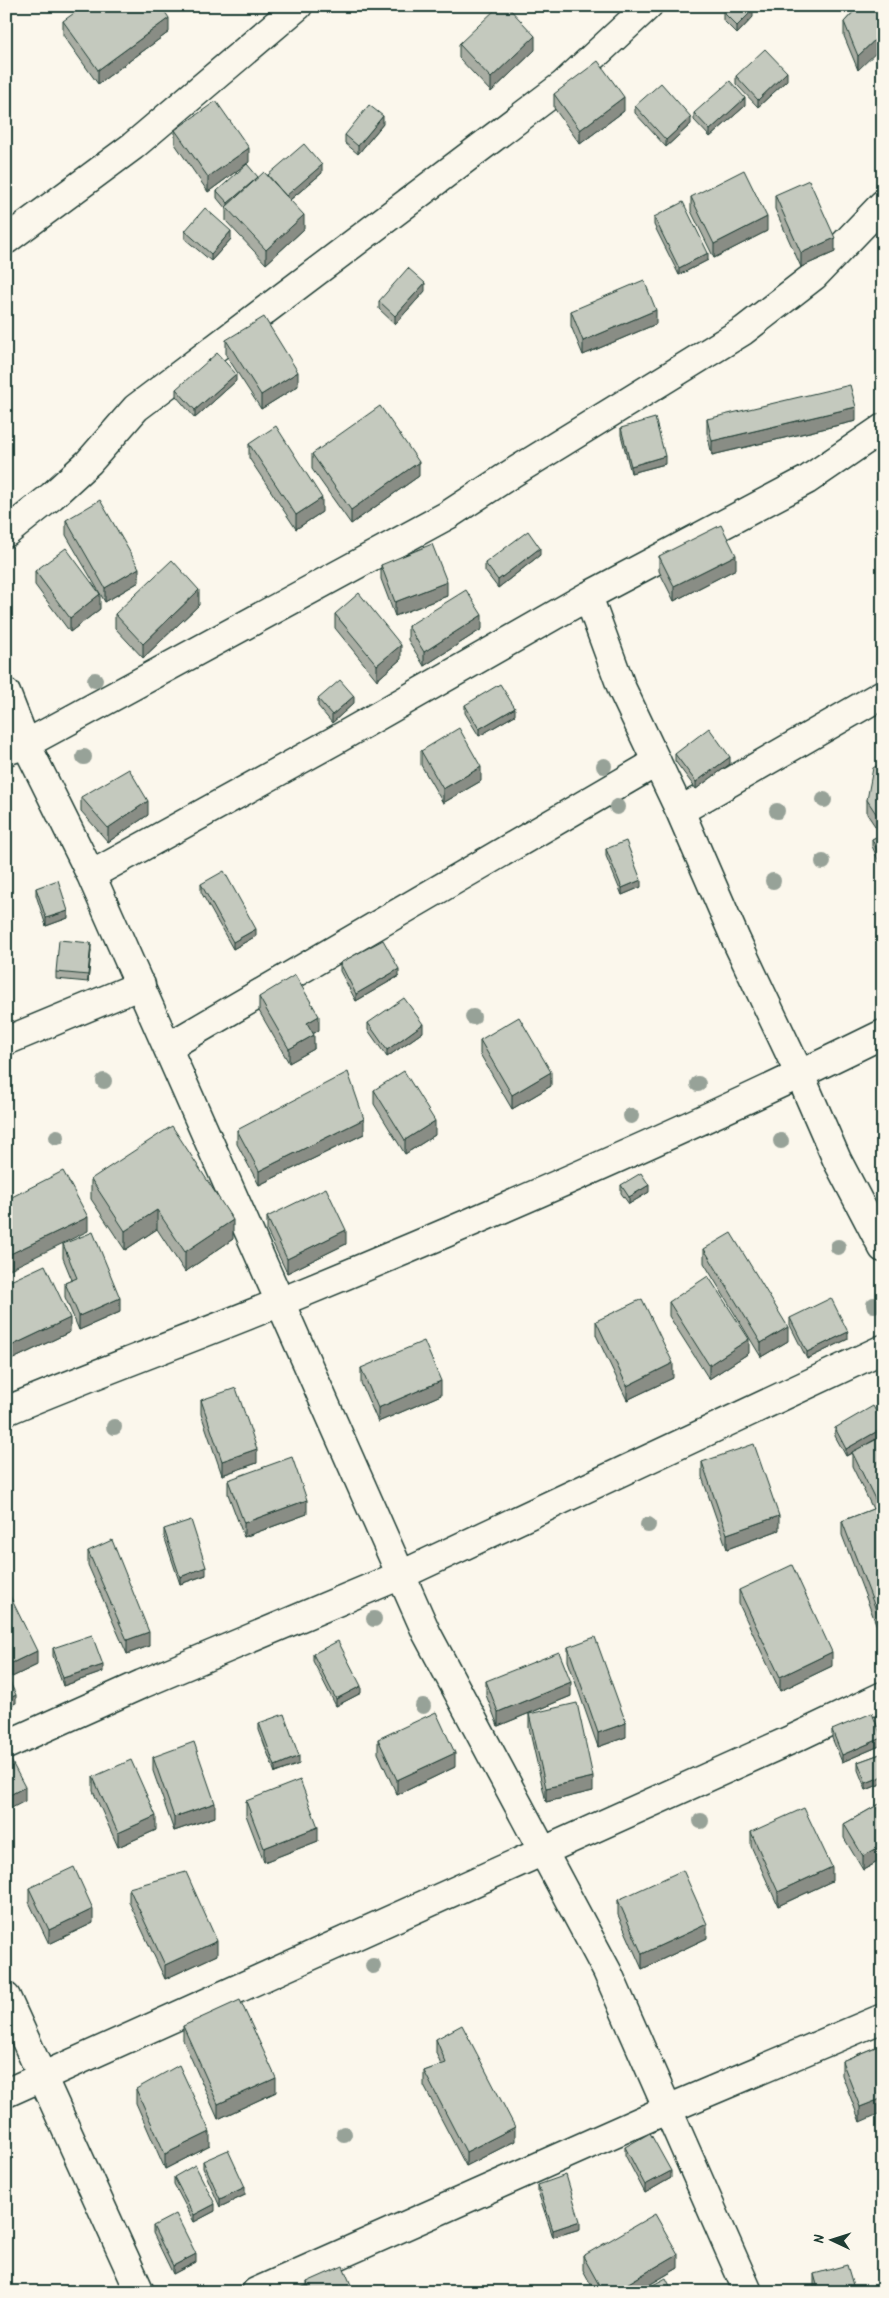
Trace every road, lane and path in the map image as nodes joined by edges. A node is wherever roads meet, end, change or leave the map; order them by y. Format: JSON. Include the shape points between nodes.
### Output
{"nodes":[{"id":1,"x":298,"y":6,"type":"edge"},
{"id":2,"x":648,"y":6,"type":"edge"},
{"id":3,"x":883,"y":204,"type":"edge"},
{"id":4,"x":6,"y":240,"type":"edge"},
{"id":5,"x":883,"y":428,"type":"edge"},
{"id":6,"x":6,"y":533,"type":"edge"},
{"id":7,"x":588,"y":596,"type":"junction"},
{"id":8,"x":6,"y":693,"type":"edge"},
{"id":9,"x":883,"y":694,"type":"edge"},
{"id":10,"x":16,"y":748,"type":"edge"},
{"id":11,"x":657,"y":762,"type":"junction"},
{"id":12,"x":680,"y":811,"type":"junction"},
{"id":13,"x":91,"y":875,"type":"junction"},
{"id":14,"x":140,"y":985,"type":"junction"},
{"id":15,"x":883,"y":1034,"type":"edge"},
{"id":16,"x":6,"y":1041,"type":"edge"},
{"id":17,"x":168,"y":1047,"type":"junction"},
{"id":18,"x":800,"y":1075,"type":"junction"},
{"id":19,"x":883,"y":1248,"type":"edge"},
{"id":20,"x":282,"y":1302,"type":"junction"},
{"id":21,"x":883,"y":1350,"type":"edge"},
{"id":22,"x":6,"y":1411,"type":"edge"},
{"id":23,"x":401,"y":1575,"type":"junction"},
{"id":24,"x":883,"y":1696,"type":"edge"},
{"id":25,"x":6,"y":1745,"type":"edge"},
{"id":26,"x":543,"y":1851,"type":"junction"},
{"id":27,"x":6,"y":1997,"type":"edge"},
{"id":28,"x":883,"y":2018,"type":"edge"},
{"id":29,"x":42,"y":2077,"type":"junction"},
{"id":30,"x":6,"y":2093,"type":"edge"},
{"id":31,"x":668,"y":2109,"type":"junction"},
{"id":32,"x":140,"y":2292,"type":"edge"},
{"id":33,"x":256,"y":2292,"type":"edge"},
{"id":34,"x":748,"y":2292,"type":"edge"}],
"edges":[{"from":1,"to":4,"type":"street","via":[[133,146]]},
{"from":2,"to":6,"type":"street","via":[[563,85],[136,408],[89,462]]},
{"from":3,"to":10,"type":"street","via":[[814,276],[743,331],[448,515]]},
{"from":5,"to":7,"type":"street","via":[[807,480]]},
{"from":7,"to":11,"type":"street","via":[[622,689]]},
{"from":7,"to":13,"type":"street"},
{"from":8,"to":10,"type":"street"},
{"from":9,"to":12,"type":"street"},
{"from":10,"to":13,"type":"street"},
{"from":11,"to":12,"type":"street"},
{"from":11,"to":17,"type":"street"},
{"from":12,"to":18,"type":"street"},
{"from":13,"to":14,"type":"street"},
{"from":14,"to":16,"type":"street"},
{"from":14,"to":17,"type":"street"},
{"from":15,"to":18,"type":"street"},
{"from":17,"to":20,"type":"street"},
{"from":18,"to":19,"type":"street","via":[[837,1160]]},
{"from":18,"to":20,"type":"street","via":[[538,1195]]},
{"from":20,"to":22,"type":"street"},
{"from":20,"to":23,"type":"street"},
{"from":21,"to":23,"type":"street"},
{"from":23,"to":25,"type":"street"},
{"from":23,"to":26,"type":"street","via":[[432,1642]]},
{"from":24,"to":26,"type":"street"},
{"from":26,"to":29,"type":"street"},
{"from":26,"to":31,"type":"street","via":[[607,1971]]},
{"from":27,"to":29,"type":"street"},
{"from":28,"to":31,"type":"street"},
{"from":29,"to":30,"type":"street"},
{"from":29,"to":32,"type":"street"},
{"from":31,"to":33,"type":"street"},
{"from":31,"to":34,"type":"street"}]}
